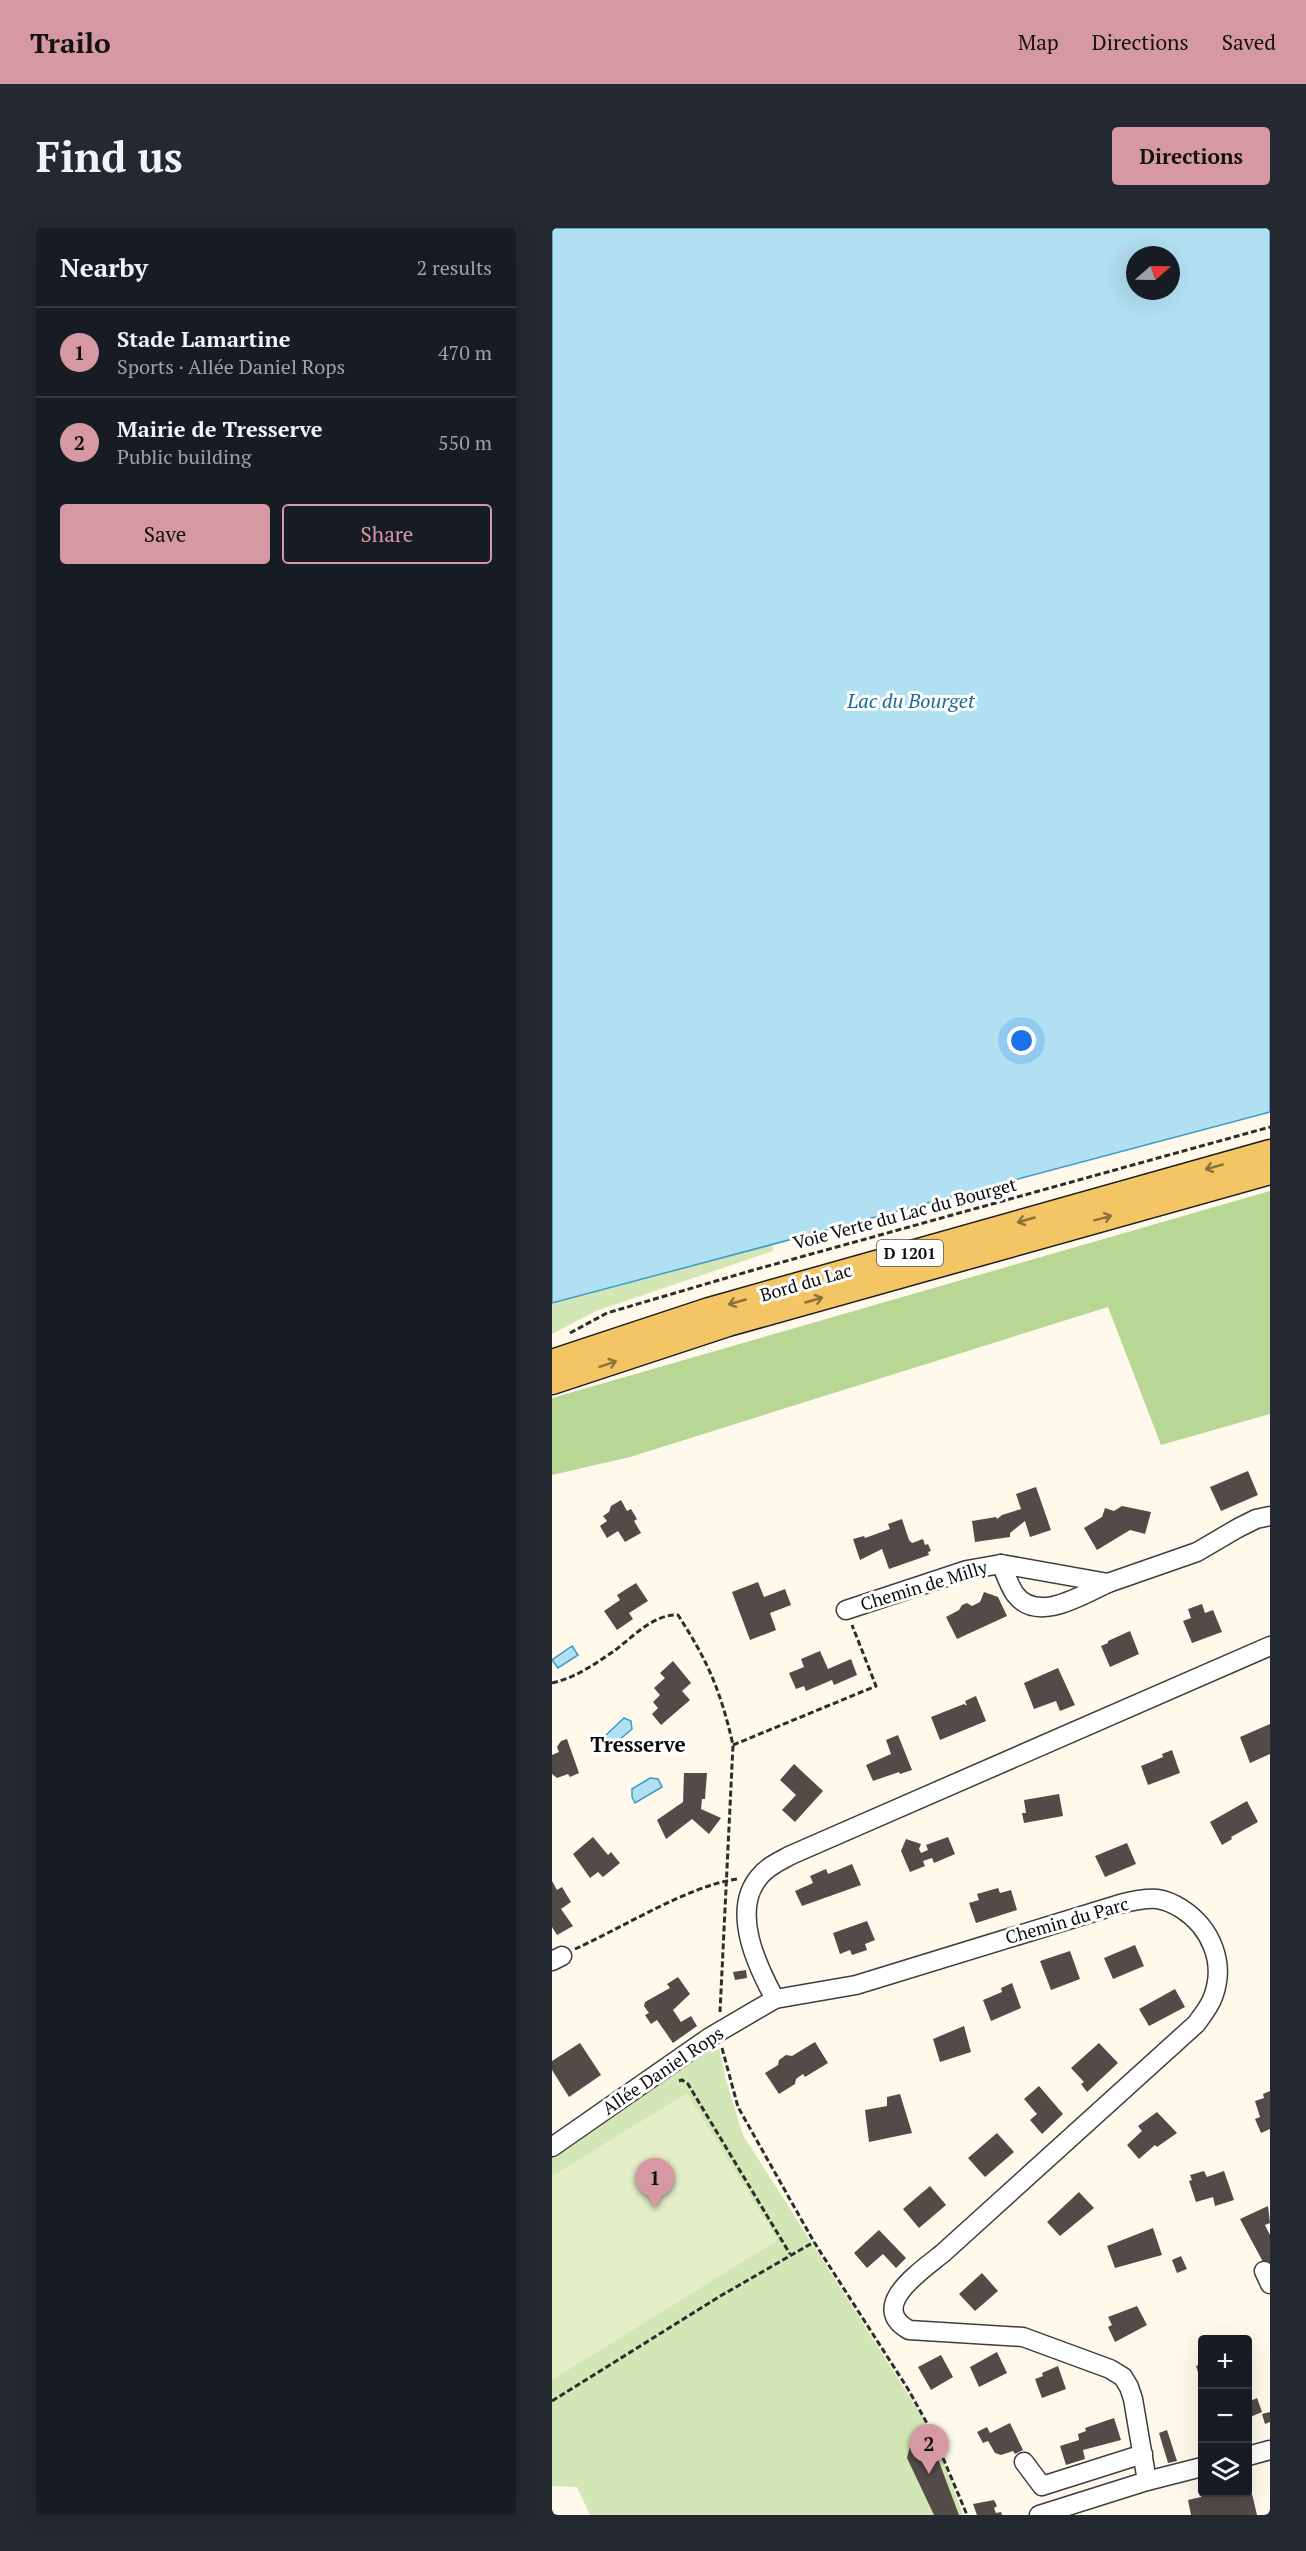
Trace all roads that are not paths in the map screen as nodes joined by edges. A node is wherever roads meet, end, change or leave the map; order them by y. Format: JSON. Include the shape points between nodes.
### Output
{"nodes":[{"id":1,"x":1270,"y":1152,"type":"edge"},
{"id":2,"x":1270,"y":1172,"type":"edge"},
{"id":3,"x":552,"y":1362,"type":"edge"},
{"id":4,"x":552,"y":1382,"type":"edge"},
{"id":5,"x":1270,"y":1516,"type":"edge"},
{"id":6,"x":1001,"y":1564,"type":"junction"},
{"id":7,"x":1108,"y":1583,"type":"junction"},
{"id":8,"x":846,"y":1610,"type":"road end"},
{"id":9,"x":1270,"y":1646,"type":"edge"},
{"id":10,"x":775,"y":1999,"type":"junction"},
{"id":11,"x":552,"y":2147,"type":"edge"},
{"id":12,"x":1270,"y":2450,"type":"edge"},
{"id":13,"x":1143,"y":2454,"type":"junction"},
{"id":14,"x":1252,"y":2455,"type":"edge"},
{"id":15,"x":1024,"y":2462,"type":"dead end"},
{"id":16,"x":1198,"y":2468,"type":"edge"},
{"id":17,"x":1147,"y":2481,"type":"junction"},
{"id":18,"x":1039,"y":2515,"type":"edge"}],
"edges":[{"from":1,"to":3,"type":"main road","name":"Bord du Lac","number":"D 1201","one_way":true,"via":[[720,1307]]},
{"from":4,"to":2,"type":"main road","name":"Bord du Lac","number":"D 1201","one_way":true,"via":[[739,1320]]},
{"from":5,"to":7,"type":"street","name":"Chemin de Milly","via":[[1256,1519],[1197,1552]]},
{"from":6,"to":7,"type":"street","name":"Chemin de Milly"},
{"from":6,"to":7,"type":"street","name":"Chemin de Milly","via":[[1014,1593],[1038,1608],[1051,1607]]},
{"from":6,"to":8,"type":"street","name":"Chemin de Milly","via":[[967,1570]]},
{"from":9,"to":10,"type":"street","via":[[791,1854],[759,1876],[750,1899],[748,1932]]},
{"from":10,"to":11,"type":"street","name":"Allée Daniel Rops","via":[[710,2037]]},
{"from":10,"to":13,"type":"street","name":"Chemin du Parc","via":[[856,1985],[1120,1904],[1157,1899],[1196,1918],[1214,1945],[1218,1966],[1213,1997],[1196,2024],[904,2286],[895,2301],[896,2319],[909,2330],[1023,2337],[1117,2373],[1129,2387]]},
{"from":12,"to":14,"type":"street"},
{"from":13,"to":15,"type":"street","via":[[1042,2486]]},
{"from":13,"to":17,"type":"street","name":"Chemin du Parc"},
{"from":16,"to":17,"type":"street"},
{"from":17,"to":18,"type":"street"}]}
